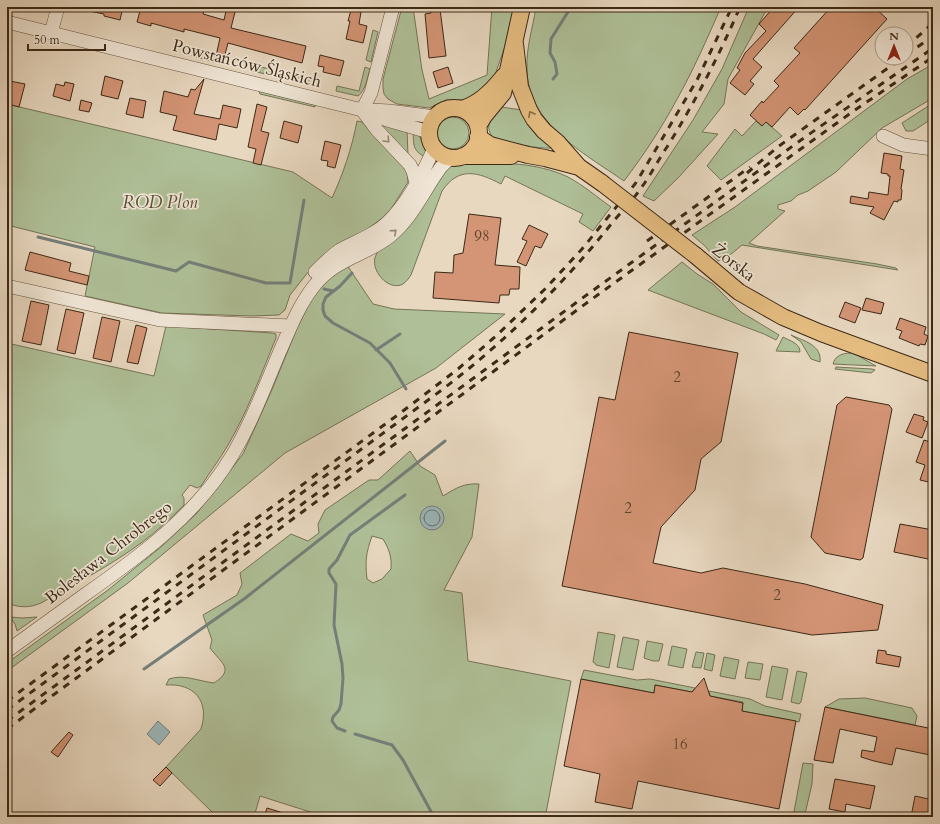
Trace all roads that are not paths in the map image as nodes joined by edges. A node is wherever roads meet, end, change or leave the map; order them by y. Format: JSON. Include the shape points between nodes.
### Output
{"nodes":[{"id":1,"x":58,"y":7,"type":"edge"},
{"id":2,"x":393,"y":7,"type":"edge"},
{"id":3,"x":522,"y":7,"type":"edge"},
{"id":4,"x":7,"y":22,"type":"edge"},
{"id":5,"x":51,"y":33,"type":"junction"},
{"id":6,"x":515,"y":44,"type":"junction"},
{"id":7,"x":508,"y":71,"type":"junction"},
{"id":8,"x":461,"y":109,"type":"junction"},
{"id":9,"x":362,"y":110,"type":"junction"},
{"id":10,"x":435,"y":117,"type":"junction"},
{"id":11,"x":429,"y":132,"type":"junction"},
{"id":12,"x":478,"y":132,"type":"junction"},
{"id":13,"x":883,"y":136,"type":"dead end"},
{"id":14,"x":434,"y":148,"type":"junction"},
{"id":15,"x":933,"y":149,"type":"edge"},
{"id":16,"x":528,"y":155,"type":"junction"},
{"id":17,"x":458,"y":157,"type":"junction"},
{"id":18,"x":578,"y":167,"type":"junction"},
{"id":19,"x":416,"y":183,"type":"junction"},
{"id":20,"x":7,"y":286,"type":"edge"},
{"id":21,"x":292,"y":323,"type":"junction"},
{"id":22,"x":933,"y":374,"type":"edge"},
{"id":23,"x":7,"y":651,"type":"edge"}],
"edges":[{"from":1,"to":5,"type":"street"},
{"from":2,"to":9,"type":"street","via":[[371,93]]},
{"from":3,"to":6,"type":"main road"},
{"from":4,"to":5,"type":"street","name":"Powstańców Śląskich"},
{"from":5,"to":9,"type":"street","name":"Powstańców Śląskich"},
{"from":6,"to":7,"type":"main road"},
{"from":18,"to":6,"type":"main road","one_way":true,"via":[[544,131],[529,110],[520,87]]},
{"from":7,"to":8,"type":"main road","via":[[491,91],[473,105]]},
{"from":7,"to":12,"type":"main road","via":[[503,93],[484,116]]},
{"from":8,"to":10,"type":"main road","via":[[449,109]]},
{"from":8,"to":12,"type":"main road","via":[[471,115]]},
{"from":9,"to":10,"type":"street","name":"Powstańców Śląskich"},
{"from":9,"to":11,"type":"street","name":"Powstańców Śląskich"},
{"from":9,"to":19,"type":"street","one_way":true,"via":[[410,165]]},
{"from":10,"to":11,"type":"main road"},
{"from":11,"to":14,"type":"main road"},
{"from":12,"to":16,"type":"main road","name":"Żorska","via":[[490,145]]},
{"from":12,"to":17,"type":"main road","via":[[474,148]]},
{"from":13,"to":15,"type":"street","via":[[903,145]]},
{"from":14,"to":17,"type":"main road","via":[[444,156]]},
{"from":14,"to":19,"type":"street","name":"Bolesława Chrobrego"},
{"from":16,"to":17,"type":"main road","name":"Żorska"},
{"from":16,"to":18,"type":"main road","name":"Żorska"},
{"from":21,"to":17,"type":"street","name":"Bolesława Chrobrego","one_way":true,"via":[[310,291],[327,272],[377,245],[398,229],[441,167]]},
{"from":18,"to":22,"type":"main road","name":"Żorska","bridge":true,"via":[[695,255],[739,292],[778,314],[828,336]]},
{"from":19,"to":21,"type":"street","name":"Bolesława Chrobrego","via":[[388,223],[338,251],[317,271],[297,301]]},
{"from":20,"to":21,"type":"street","via":[[160,320]]},
{"from":21,"to":23,"type":"street","name":"Bolesława Chrobrego","via":[[239,443],[225,467],[199,501],[152,545]]}]}
